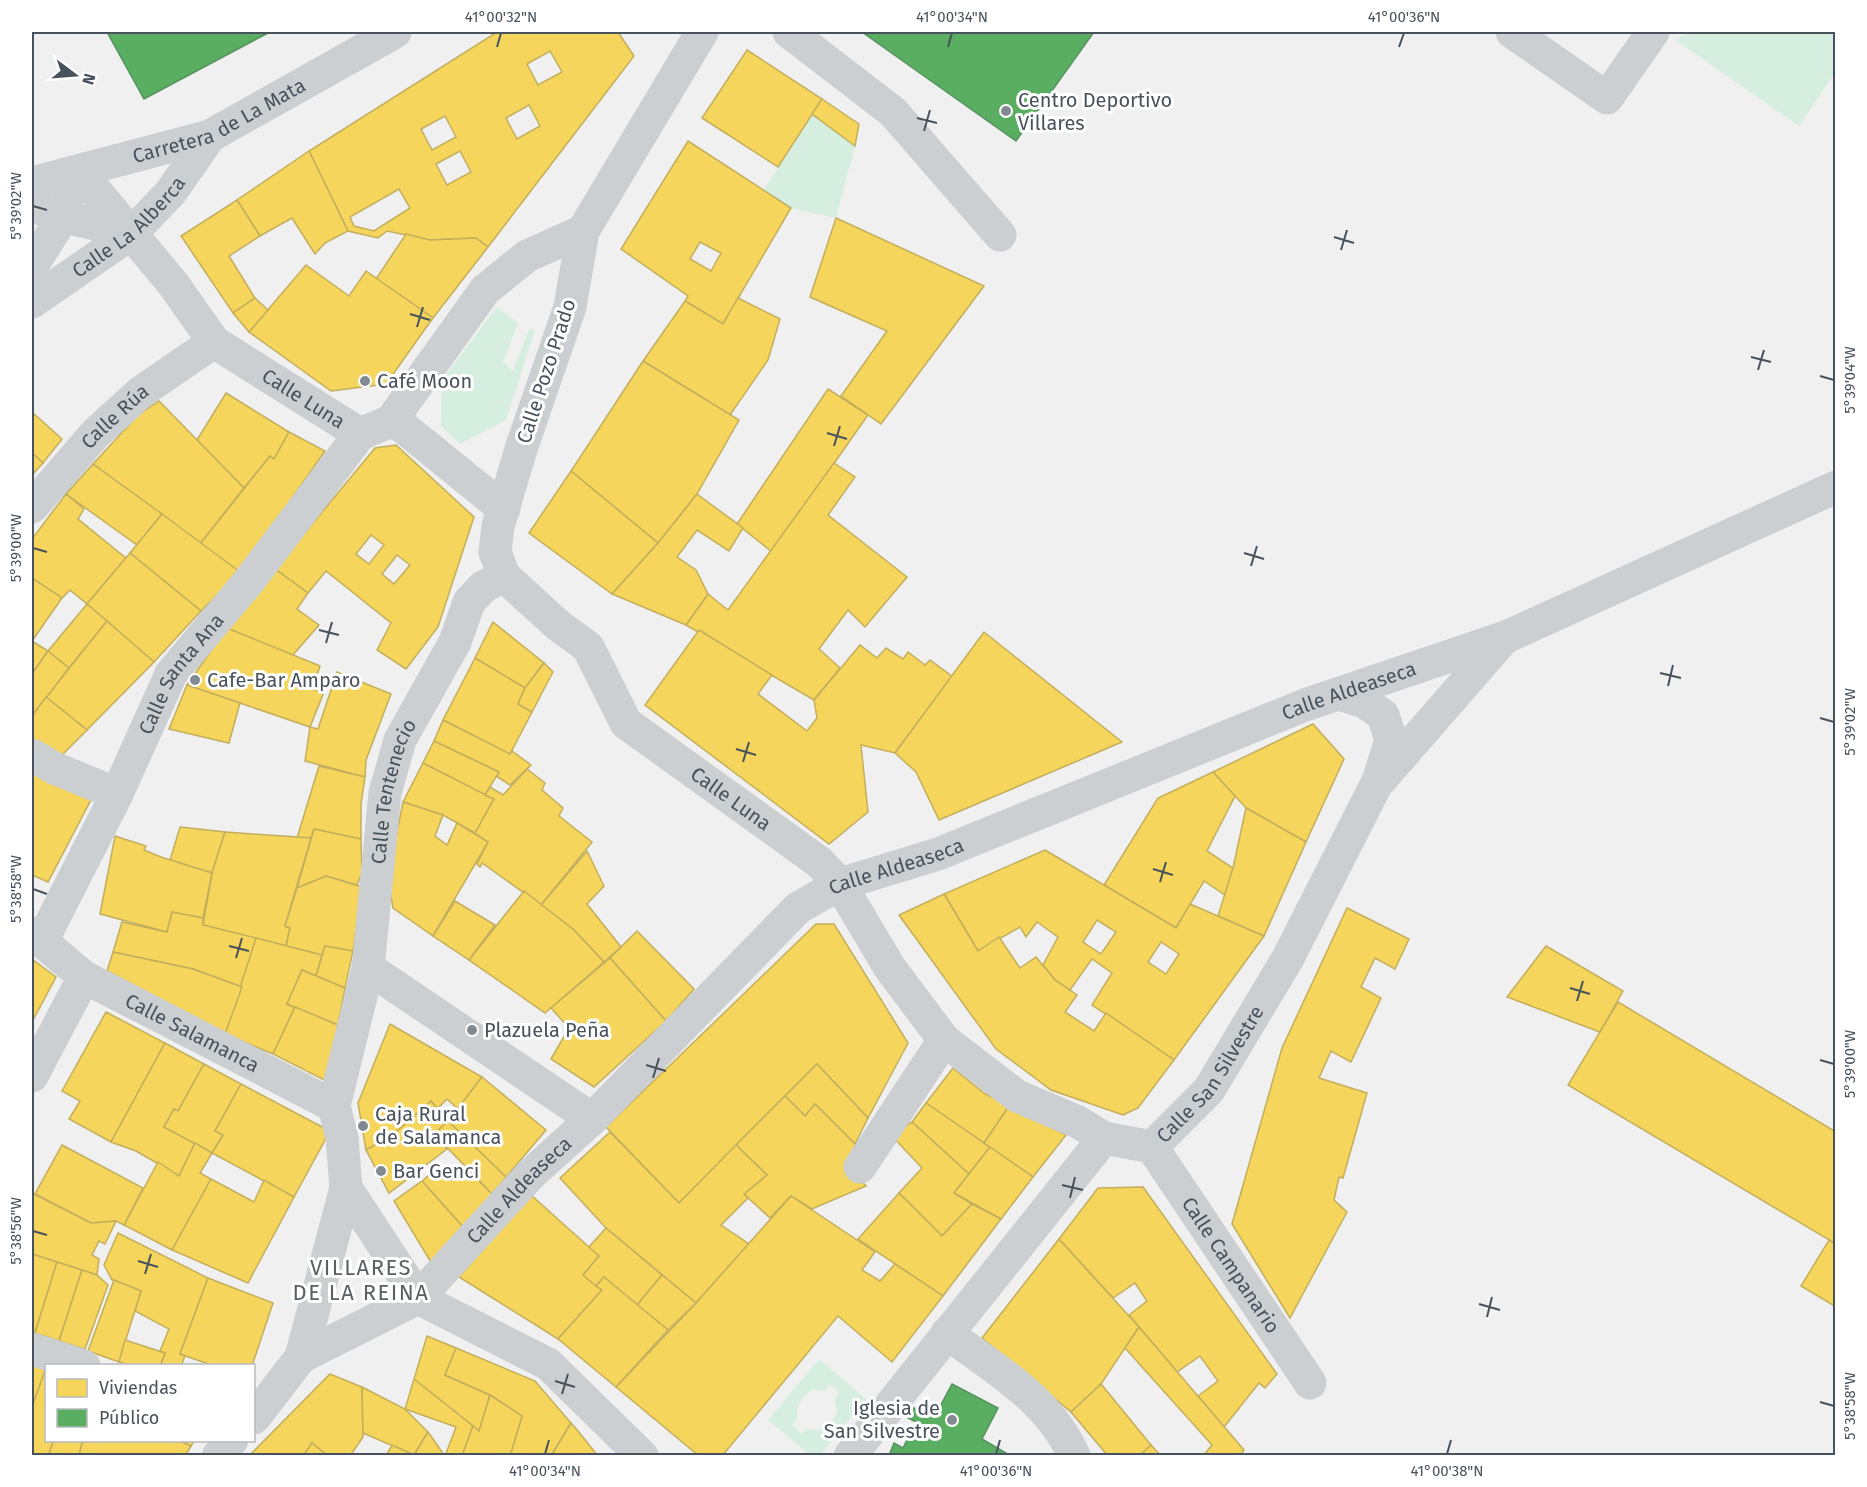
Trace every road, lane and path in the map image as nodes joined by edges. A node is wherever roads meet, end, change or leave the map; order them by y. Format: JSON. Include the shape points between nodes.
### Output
{"nodes":[{"id":1,"x":395,"y":32,"type":"edge"},
{"id":2,"x":702,"y":32,"type":"edge"},
{"id":3,"x":789,"y":32,"type":"edge"},
{"id":4,"x":1512,"y":32,"type":"edge"},
{"id":5,"x":1653,"y":32,"type":"edge"},
{"id":6,"x":210,"y":136,"type":"junction"},
{"id":7,"x":79,"y":171,"type":"junction"},
{"id":8,"x":32,"y":183,"type":"edge"},
{"id":9,"x":46,"y":211,"type":"edge"},
{"id":10,"x":583,"y":231,"type":"junction"},
{"id":11,"x":132,"y":233,"type":"junction"},
{"id":12,"x":1000,"y":235,"type":"dead end"},
{"id":13,"x":32,"y":266,"type":"edge"},
{"id":14,"x":32,"y":302,"type":"edge"},
{"id":15,"x":214,"y":342,"type":"junction"},
{"id":16,"x":391,"y":421,"type":"junction"},
{"id":17,"x":360,"y":434,"type":"junction"},
{"id":18,"x":1836,"y":487,"type":"edge"},
{"id":19,"x":32,"y":507,"type":"edge"},
{"id":20,"x":504,"y":509,"type":"junction"},
{"id":21,"x":504,"y":576,"type":"junction"},
{"id":22,"x":1506,"y":637,"type":"junction"},
{"id":23,"x":1340,"y":694,"type":"junction"},
{"id":24,"x":32,"y":755,"type":"edge"},
{"id":25,"x":1376,"y":785,"type":"junction"},
{"id":26,"x":117,"y":794,"type":"junction"},
{"id":27,"x":840,"y":884,"type":"junction"},
{"id":28,"x":37,"y":937,"type":"edge"},
{"id":29,"x":368,"y":968,"type":"junction"},
{"id":30,"x":84,"y":977,"type":"junction"},
{"id":31,"x":944,"y":1040,"type":"junction"},
{"id":32,"x":32,"y":1076,"type":"edge"},
{"id":33,"x":334,"y":1106,"type":"junction"},
{"id":34,"x":592,"y":1119,"type":"junction"},
{"id":35,"x":1104,"y":1138,"type":"junction"},
{"id":36,"x":1152,"y":1147,"type":"junction"},
{"id":37,"x":860,"y":1167,"type":"dead end"},
{"id":38,"x":346,"y":1188,"type":"junction"},
{"id":39,"x":418,"y":1298,"type":"junction"},
{"id":40,"x":947,"y":1333,"type":"junction"},
{"id":41,"x":32,"y":1349,"type":"edge"},
{"id":42,"x":301,"y":1357,"type":"junction"},
{"id":43,"x":81,"y":1364,"type":"edge"},
{"id":44,"x":1310,"y":1383,"type":"dead end"},
{"id":45,"x":255,"y":1417,"type":"edge"},
{"id":46,"x":642,"y":1455,"type":"edge"},
{"id":47,"x":850,"y":1455,"type":"edge"},
{"id":48,"x":1074,"y":1455,"type":"edge"}],
"edges":[{"from":1,"to":6,"type":"street","name":"Carretera de La Mata"},
{"from":2,"to":10,"type":"street","name":"Calle Pozo Prado"},
{"from":3,"to":12,"type":"street","via":[[893,112]]},
{"from":4,"to":5,"type":"street","via":[[1607,98]]},
{"from":6,"to":7,"type":"street","name":"Carretera de La Mata"},
{"from":6,"to":11,"type":"street","name":"Calle La Alberca","via":[[171,192]]},
{"from":7,"to":8,"type":"street","name":"Carretera de La Mata"},
{"from":7,"to":9,"type":"street","name":"Calle La Alberca"},
{"from":7,"to":11,"type":"street","name":"Calle Luna"},
{"from":9,"to":11,"type":"street"},
{"from":9,"to":13,"type":"street","name":"Calle La Alberca"},
{"from":10,"to":16,"type":"street","via":[[527,256],[485,290]]},
{"from":10,"to":20,"type":"street","name":"Calle Pozo Prado","via":[[570,307]]},
{"from":11,"to":14,"type":"street","name":"Calle La Alberca"},
{"from":11,"to":15,"type":"street","name":"Calle Luna"},
{"from":15,"to":17,"type":"street","name":"Calle Luna"},
{"from":15,"to":19,"type":"street","name":"Calle Rúa","via":[[141,392],[95,435]]},
{"from":16,"to":17,"type":"street","name":"Calle Luna"},
{"from":16,"to":20,"type":"street"},
{"from":17,"to":26,"type":"street","name":"Calle Santa Ana","via":[[249,581],[171,674]]},
{"from":18,"to":22,"type":"street","name":"Calle Aldeaseca"},
{"from":20,"to":21,"type":"street","via":[[495,552]]},
{"from":21,"to":27,"type":"street","name":"Calle Luna","via":[[588,647],[626,723],[819,862]]},
{"from":21,"to":29,"type":"street","name":"Calle Tentenecio","via":[[483,587],[469,602],[455,642],[400,740],[385,793]]},
{"from":22,"to":23,"type":"street","name":"Calle Aldeaseca"},
{"from":22,"to":25,"type":"street","name":"Calle San Silvestre"},
{"from":23,"to":25,"type":"street","name":"Calle San Silvestre","via":[[1364,702],[1383,715],[1391,740]]},
{"from":23,"to":27,"type":"street","name":"Calle Aldeaseca","via":[[938,854]]},
{"from":24,"to":26,"type":"street"},
{"from":25,"to":36,"type":"street","name":"Calle San Silvestre","via":[[1288,958],[1209,1090]]},
{"from":26,"to":28,"type":"street","name":"Calle Santa Ana"},
{"from":27,"to":31,"type":"street","name":"Calle Luna","via":[[890,968]]},
{"from":27,"to":34,"type":"street","name":"Calle Aldeaseca","via":[[798,908]]},
{"from":28,"to":30,"type":"street","name":"Calle Salamanca"},
{"from":29,"to":33,"type":"street","name":"Calle Tentenecio"},
{"from":29,"to":34,"type":"street"},
{"from":30,"to":32,"type":"street"},
{"from":30,"to":33,"type":"street","name":"Calle Salamanca"},
{"from":31,"to":35,"type":"street","name":"Calle Luna","via":[[1017,1095]]},
{"from":31,"to":37,"type":"street"},
{"from":33,"to":38,"type":"street","via":[[342,1138]]},
{"from":34,"to":39,"type":"street","name":"Calle Aldeaseca","via":[[531,1174]]},
{"from":35,"to":36,"type":"street","name":"Calle San Silvestre"},
{"from":35,"to":40,"type":"street"},
{"from":36,"to":44,"type":"street","name":"Calle Campanario"},
{"from":38,"to":39,"type":"street"},
{"from":38,"to":42,"type":"street"},
{"from":39,"to":42,"type":"street"},
{"from":39,"to":46,"type":"street","via":[[548,1364]]},
{"from":40,"to":47,"type":"street"},
{"from":40,"to":48,"type":"street","via":[[1043,1406]]},
{"from":41,"to":43,"type":"street"},
{"from":42,"to":45,"type":"street"}]}
